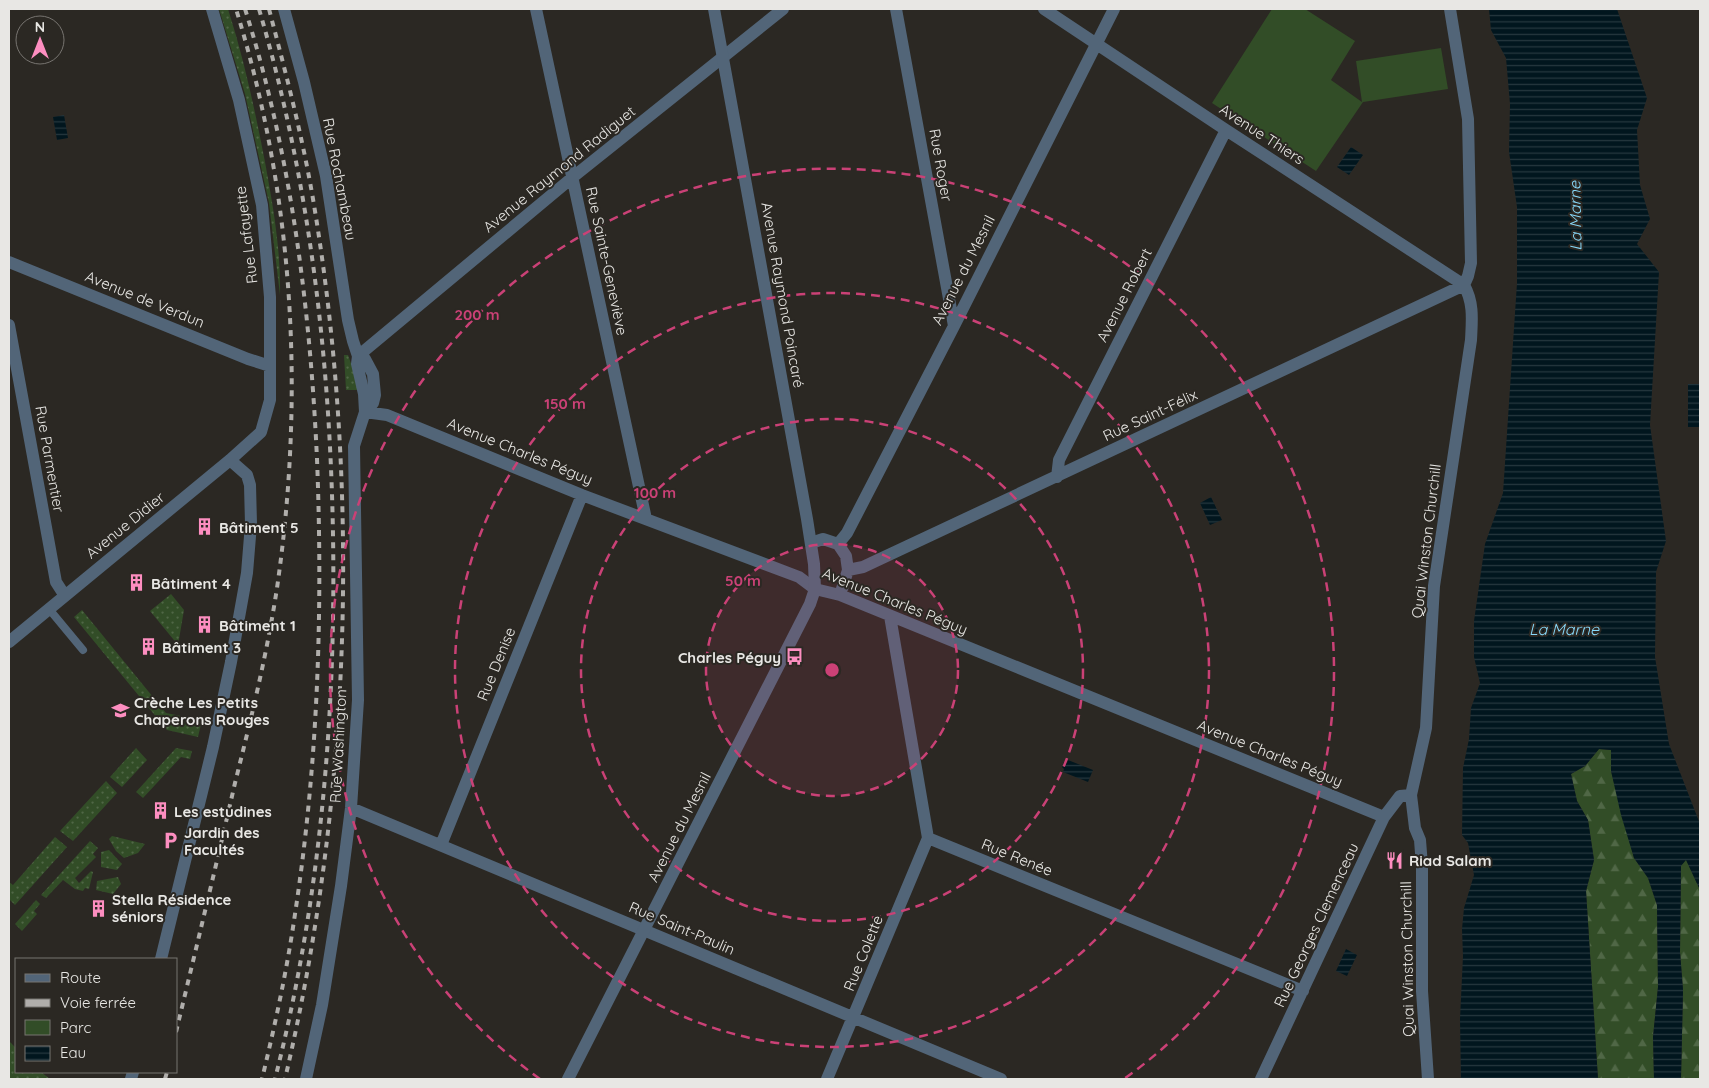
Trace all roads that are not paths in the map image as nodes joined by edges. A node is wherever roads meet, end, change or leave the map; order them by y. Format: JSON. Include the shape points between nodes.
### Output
{"nodes":[{"id":1,"x":212,"y":9,"type":"edge"},
{"id":2,"x":284,"y":9,"type":"edge"},
{"id":3,"x":536,"y":9,"type":"edge"},
{"id":4,"x":714,"y":9,"type":"edge"},
{"id":5,"x":783,"y":9,"type":"edge"},
{"id":6,"x":896,"y":9,"type":"edge"},
{"id":7,"x":1044,"y":9,"type":"edge"},
{"id":8,"x":1114,"y":9,"type":"edge"},
{"id":9,"x":1450,"y":9,"type":"edge"},
{"id":10,"x":1096,"y":44,"type":"junction"},
{"id":11,"x":724,"y":57,"type":"junction"},
{"id":12,"x":1226,"y":130,"type":"junction"},
{"id":13,"x":573,"y":177,"type":"junction"},
{"id":14,"x":9,"y":262,"type":"edge"},
{"id":15,"x":1464,"y":285,"type":"junction"},
{"id":16,"x":9,"y":325,"type":"edge"},
{"id":17,"x":954,"y":326,"type":"junction"},
{"id":18,"x":358,"y":356,"type":"junction"},
{"id":19,"x":270,"y":366,"type":"junction"},
{"id":20,"x":365,"y":412,"type":"junction"},
{"id":21,"x":261,"y":432,"type":"joint"},
{"id":22,"x":230,"y":460,"type":"junction"},
{"id":23,"x":1057,"y":477,"type":"junction"},
{"id":24,"x":582,"y":495,"type":"junction"},
{"id":25,"x":646,"y":519,"type":"junction"},
{"id":26,"x":811,"y":543,"type":"junction"},
{"id":27,"x":838,"y":544,"type":"junction"},
{"id":28,"x":848,"y":570,"type":"junction"},
{"id":29,"x":815,"y":588,"type":"junction"},
{"id":30,"x":840,"y":595,"type":"junction"},
{"id":31,"x":64,"y":596,"type":"junction"},
{"id":32,"x":49,"y":609,"type":"junction"},
{"id":33,"x":890,"y":616,"type":"junction"},
{"id":34,"x":9,"y":642,"type":"edge"},
{"id":35,"x":83,"y":650,"type":"dead end"},
{"id":36,"x":1411,"y":795,"type":"junction"},
{"id":37,"x":351,"y":808,"type":"junction"},
{"id":38,"x":1384,"y":817,"type":"junction"},
{"id":39,"x":928,"y":838,"type":"junction"},
{"id":40,"x":441,"y":845,"type":"junction"},
{"id":41,"x":644,"y":930,"type":"junction"},
{"id":42,"x":161,"y":958,"type":"edge"},
{"id":43,"x":1303,"y":991,"type":"junction"},
{"id":44,"x":854,"y":1017,"type":"junction"},
{"id":45,"x":306,"y":1079,"type":"edge"},
{"id":46,"x":568,"y":1079,"type":"edge"},
{"id":47,"x":827,"y":1079,"type":"edge"},
{"id":48,"x":1001,"y":1079,"type":"edge"},
{"id":49,"x":1261,"y":1079,"type":"edge"},
{"id":50,"x":1428,"y":1079,"type":"edge"}],
"edges":[{"from":1,"to":19,"type":"street","name":"Rue Lafayette","via":[[239,100],[262,205],[270,297]]},
{"from":2,"to":18,"type":"street","name":"Rue Rochambeau","via":[[326,176],[348,320]]},
{"from":3,"to":13,"type":"street","name":"Rue Sainte-Geneviève"},
{"from":4,"to":11,"type":"street","name":"Avenue Raymond Poincaré"},
{"from":5,"to":11,"type":"street","name":"Avenue Raymond Radiguet"},
{"from":6,"to":17,"type":"street","name":"Rue Roger"},
{"from":7,"to":10,"type":"street","name":"Avenue Thiers"},
{"from":8,"to":10,"type":"street","name":"Avenue du Mesnil"},
{"from":9,"to":15,"type":"street","via":[[1468,119],[1471,263]]},
{"from":10,"to":12,"type":"street","name":"Avenue Thiers"},
{"from":10,"to":17,"type":"street","name":"Avenue du Mesnil"},
{"from":11,"to":13,"type":"street","name":"Avenue Raymond Radiguet"},
{"from":11,"to":26,"type":"street","name":"Avenue Raymond Poincaré"},
{"from":12,"to":15,"type":"street","name":"Avenue Thiers"},
{"from":12,"to":23,"type":"street","name":"Avenue Robert","via":[[1059,460]]},
{"from":13,"to":18,"type":"street","name":"Avenue Raymond Radiguet"},
{"from":13,"to":25,"type":"street","name":"Rue Sainte-Geneviève"},
{"from":14,"to":19,"type":"street","name":"Avenue de Verdun"},
{"from":15,"to":23,"type":"street","name":"Rue Saint-Félix"},
{"from":15,"to":36,"type":"street","name":"Quai Winston Churchill","via":[[1472,311],[1471,340],[1434,586],[1426,728]]},
{"from":16,"to":31,"type":"street","name":"Rue Parmentier","via":[[56,582]]},
{"from":17,"to":27,"type":"street","name":"Avenue du Mesnil","via":[[847,533]]},
{"from":18,"to":20,"type":"street","name":"Rue Rochambeau"},
{"from":19,"to":21,"type":"street","name":"Rue Lafayette","via":[[270,400]]},
{"from":20,"to":24,"type":"street","name":"Avenue Charles Péguy","via":[[388,415]]},
{"from":20,"to":37,"type":"street","name":"Rue Washington","via":[[354,446],[358,700]]},
{"from":21,"to":22,"type":"street","name":"Avenue Didier"},
{"from":22,"to":31,"type":"street","name":"Avenue Didier"},
{"from":22,"to":42,"type":"street","via":[[247,475],[250,485],[247,574],[215,738]]},
{"from":23,"to":28,"type":"street","name":"Rue Saint-Félix","via":[[863,567]]},
{"from":24,"to":25,"type":"street","name":"Avenue Charles Péguy"},
{"from":24,"to":40,"type":"street","name":"Rue Denise"},
{"from":25,"to":29,"type":"street","name":"Avenue Charles Péguy","via":[[799,577]]},
{"from":26,"to":27,"type":"street","via":[[823,539]]},
{"from":26,"to":29,"type":"street","name":"Avenue Raymond Poincaré"},
{"from":27,"to":28,"type":"street","via":[[846,556]]},
{"from":28,"to":30,"type":"street"},
{"from":29,"to":30,"type":"street","name":"Avenue Charles Péguy"},
{"from":29,"to":41,"type":"street","name":"Avenue du Mesnil","via":[[810,604]]},
{"from":30,"to":33,"type":"street","name":"Avenue Charles Péguy"},
{"from":31,"to":32,"type":"street","name":"Avenue Didier"},
{"from":32,"to":34,"type":"street","name":"Avenue Didier"},
{"from":32,"to":35,"type":"lane"},
{"from":33,"to":38,"type":"street","name":"Avenue Charles Péguy"},
{"from":33,"to":39,"type":"street"},
{"from":36,"to":38,"type":"street","name":"Rue Georges Clemenceau","via":[[1400,796]]},
{"from":36,"to":50,"type":"street","name":"Quai Winston Churchill","via":[[1422,866],[1422,991]]},
{"from":37,"to":40,"type":"street","name":"Rue Saint-Paulin"},
{"from":37,"to":45,"type":"street","name":"Rue Washington","via":[[328,968]]},
{"from":38,"to":43,"type":"street","name":"Rue Georges Clemenceau"},
{"from":39,"to":43,"type":"street","name":"Rue Renée"},
{"from":39,"to":44,"type":"street","name":"Rue Colette"},
{"from":40,"to":41,"type":"street","name":"Rue Saint-Paulin"},
{"from":41,"to":44,"type":"street","name":"Rue Saint-Paulin"},
{"from":41,"to":46,"type":"street","name":"Avenue du Mesnil"},
{"from":43,"to":49,"type":"street","name":"Rue Georges Clemenceau"},
{"from":44,"to":47,"type":"street","name":"Rue Colette"},
{"from":44,"to":48,"type":"street","name":"Rue Saint-Paulin"}]}
